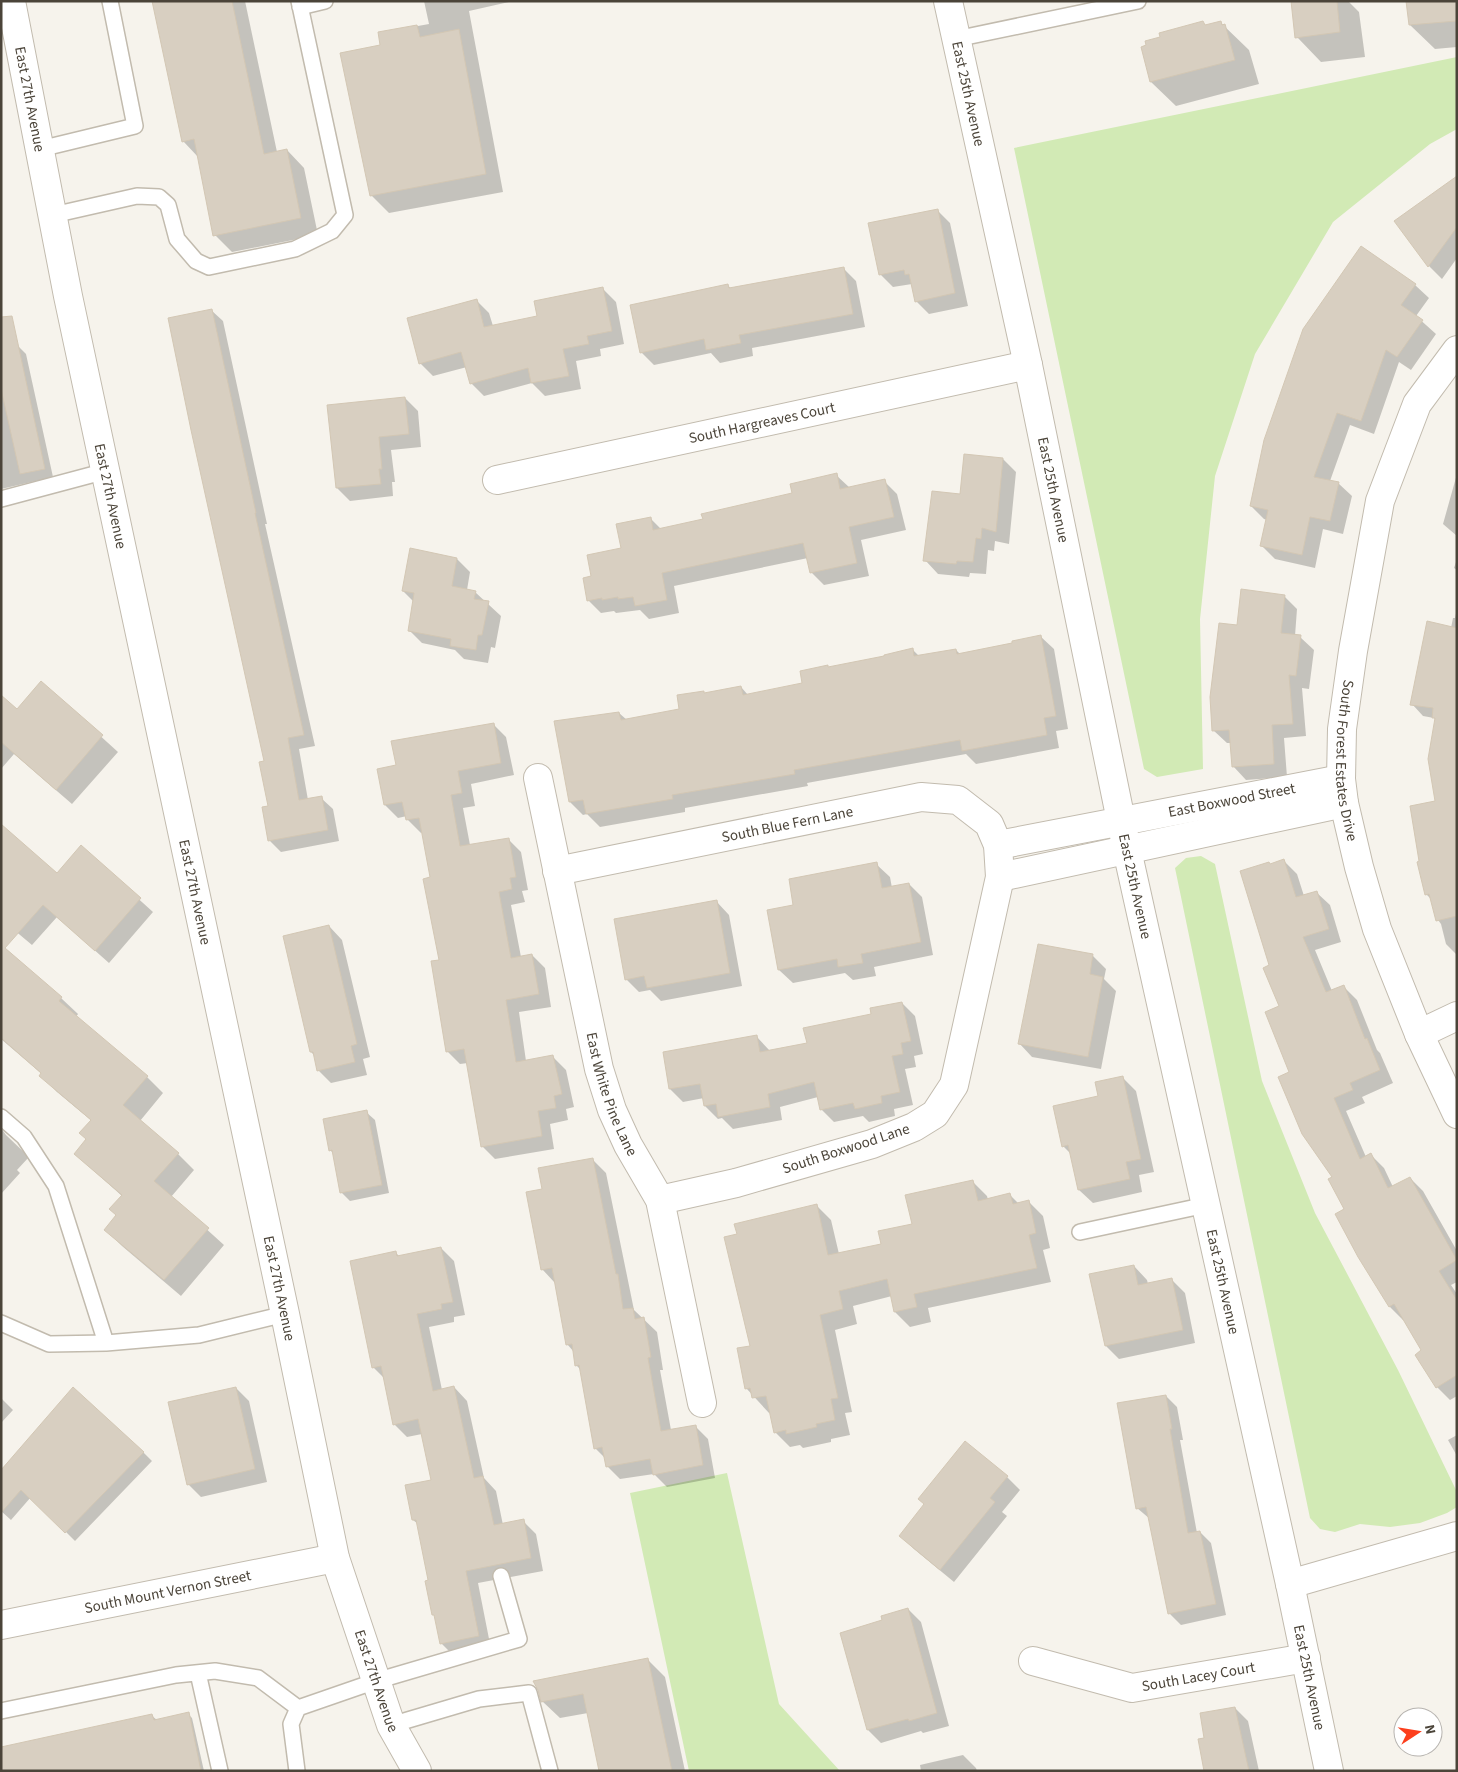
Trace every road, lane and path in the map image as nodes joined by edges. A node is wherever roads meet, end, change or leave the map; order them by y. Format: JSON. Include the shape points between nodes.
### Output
{"nodes":[{"id":1,"x":12,"y":1,"type":"edge"},
{"id":2,"x":110,"y":1,"type":"edge"},
{"id":3,"x":325,"y":1,"type":"edge"},
{"id":4,"x":948,"y":1,"type":"edge"},
{"id":5,"x":1138,"y":1,"type":"edge"},
{"id":6,"x":300,"y":4,"type":"edge"},
{"id":7,"x":956,"y":39,"type":"junction"},
{"id":8,"x":40,"y":148,"type":"junction"},
{"id":9,"x":53,"y":215,"type":"junction"},
{"id":10,"x":1457,"y":350,"type":"edge"},
{"id":11,"x":1028,"y":365,"type":"junction"},
{"id":12,"x":106,"y":471,"type":"junction"},
{"id":13,"x":496,"y":480,"type":"dead end"},
{"id":14,"x":1,"y":499,"type":"edge"},
{"id":15,"x":538,"y":778,"type":"dead end"},
{"id":16,"x":1343,"y":791,"type":"junction"},
{"id":17,"x":1121,"y":822,"type":"junction"},
{"id":18,"x":998,"y":844,"type":"junction"},
{"id":19,"x":1127,"y":850,"type":"junction"},
{"id":20,"x":557,"y":871,"type":"junction"},
{"id":21,"x":1000,"y":877,"type":"junction"},
{"id":22,"x":1457,"y":1016,"type":"edge"},
{"id":23,"x":1419,"y":1034,"type":"junction"},
{"id":24,"x":1457,"y":1114,"type":"edge"},
{"id":25,"x":1,"y":1117,"type":"edge"},
{"id":26,"x":660,"y":1200,"type":"junction"},
{"id":27,"x":1206,"y":1205,"type":"junction"},
{"id":28,"x":1080,"y":1232,"type":"dead end"},
{"id":29,"x":285,"y":1314,"type":"junction"},
{"id":30,"x":1,"y":1322,"type":"edge"},
{"id":31,"x":106,"y":1343,"type":"junction"},
{"id":32,"x":702,"y":1403,"type":"dead end"},
{"id":33,"x":1457,"y":1536,"type":"edge"},
{"id":34,"x":335,"y":1558,"type":"junction"},
{"id":35,"x":501,"y":1576,"type":"dead end"},
{"id":36,"x":1290,"y":1584,"type":"junction"},
{"id":37,"x":1,"y":1625,"type":"edge"},
{"id":38,"x":1306,"y":1658,"type":"junction"},
{"id":39,"x":1033,"y":1661,"type":"dead end"},
{"id":40,"x":198,"y":1673,"type":"junction"},
{"id":41,"x":376,"y":1681,"type":"junction"},
{"id":42,"x":298,"y":1708,"type":"junction"},
{"id":43,"x":1,"y":1710,"type":"edge"},
{"id":44,"x":391,"y":1725,"type":"junction"},
{"id":45,"x":220,"y":1771,"type":"edge"},
{"id":46,"x":297,"y":1771,"type":"edge"},
{"id":47,"x":417,"y":1771,"type":"edge"},
{"id":48,"x":550,"y":1771,"type":"edge"},
{"id":49,"x":1329,"y":1771,"type":"edge"}],
"edges":[{"from":1,"to":8,"type":"street","name":"East 27th Avenue"},
{"from":2,"to":8,"type":"lane","via":[[135,126]]},
{"from":3,"to":6,"type":"lane"},
{"from":4,"to":7,"type":"street","name":"East 25th Avenue"},
{"from":5,"to":7,"type":"lane"},
{"from":6,"to":9,"type":"lane","via":[[345,215],[332,231],[295,249],[209,268],[196,261],[177,240],[168,205],[158,197],[137,196]]},
{"from":7,"to":11,"type":"street","name":"East 25th Avenue"},
{"from":8,"to":9,"type":"street","name":"East 27th Avenue"},
{"from":9,"to":12,"type":"street","name":"East 27th Avenue"},
{"from":10,"to":16,"type":"street","name":"South Forest Estates Drive","via":[[1417,404],[1380,501],[1342,730]]},
{"from":11,"to":13,"type":"street","name":"South Hargreaves Court"},
{"from":11,"to":17,"type":"street","name":"East 25th Avenue"},
{"from":12,"to":14,"type":"lane"},
{"from":12,"to":29,"type":"street","name":"East 27th Avenue"},
{"from":15,"to":20,"type":"street","name":"East White Pine Lane"},
{"from":16,"to":17,"type":"street","name":"East Boxwood Street"},
{"from":16,"to":19,"type":"street","name":"East Boxwood Street"},
{"from":16,"to":23,"type":"street","name":"South Forest Estates Drive","via":[[1378,929]]},
{"from":17,"to":18,"type":"street"},
{"from":17,"to":19,"type":"street","name":"East 25th Avenue"},
{"from":18,"to":20,"type":"street","name":"South Blue Fern Lane","via":[[988,824],[958,800],[921,797]]},
{"from":18,"to":21,"type":"street","name":"South Boxwood Lane"},
{"from":19,"to":21,"type":"street"},
{"from":19,"to":27,"type":"street","name":"East 25th Avenue"},
{"from":20,"to":26,"type":"street","name":"East White Pine Lane","via":[[599,1069],[628,1145]]},
{"from":21,"to":26,"type":"street","name":"South Boxwood Lane","via":[[954,1085],[935,1114],[914,1127],[872,1144],[736,1183]]},
{"from":22,"to":23,"type":"street"},
{"from":23,"to":24,"type":"street","name":"South Forest Estates Drive"},
{"from":25,"to":31,"type":"lane","via":[[24,1137],[56,1186]]},
{"from":26,"to":32,"type":"street","name":"East White Pine Lane"},
{"from":27,"to":28,"type":"lane"},
{"from":27,"to":36,"type":"street","name":"East 25th Avenue"},
{"from":29,"to":31,"type":"lane","via":[[199,1336]]},
{"from":29,"to":34,"type":"street","name":"East 27th Avenue"},
{"from":30,"to":31,"type":"lane","via":[[49,1344]]},
{"from":33,"to":36,"type":"street"},
{"from":34,"to":37,"type":"street","name":"South Mount Vernon Street"},
{"from":34,"to":41,"type":"street","name":"East 27th Avenue"},
{"from":35,"to":41,"type":"lane","via":[[519,1639]]},
{"from":36,"to":38,"type":"street","name":"East 25th Avenue"},
{"from":38,"to":39,"type":"street","name":"South Lacey Court","via":[[1132,1688]]},
{"from":38,"to":49,"type":"street","name":"East 25th Avenue"},
{"from":40,"to":42,"type":"lane","via":[[215,1671],[258,1678]]},
{"from":40,"to":43,"type":"lane"},
{"from":40,"to":45,"type":"lane"},
{"from":41,"to":42,"type":"lane"},
{"from":41,"to":44,"type":"street","name":"East 27th Avenue"},
{"from":42,"to":46,"type":"lane","via":[[291,1724]]},
{"from":44,"to":47,"type":"street","name":"East 27th Avenue"},
{"from":44,"to":48,"type":"lane","via":[[479,1699],[529,1693]]}]}
